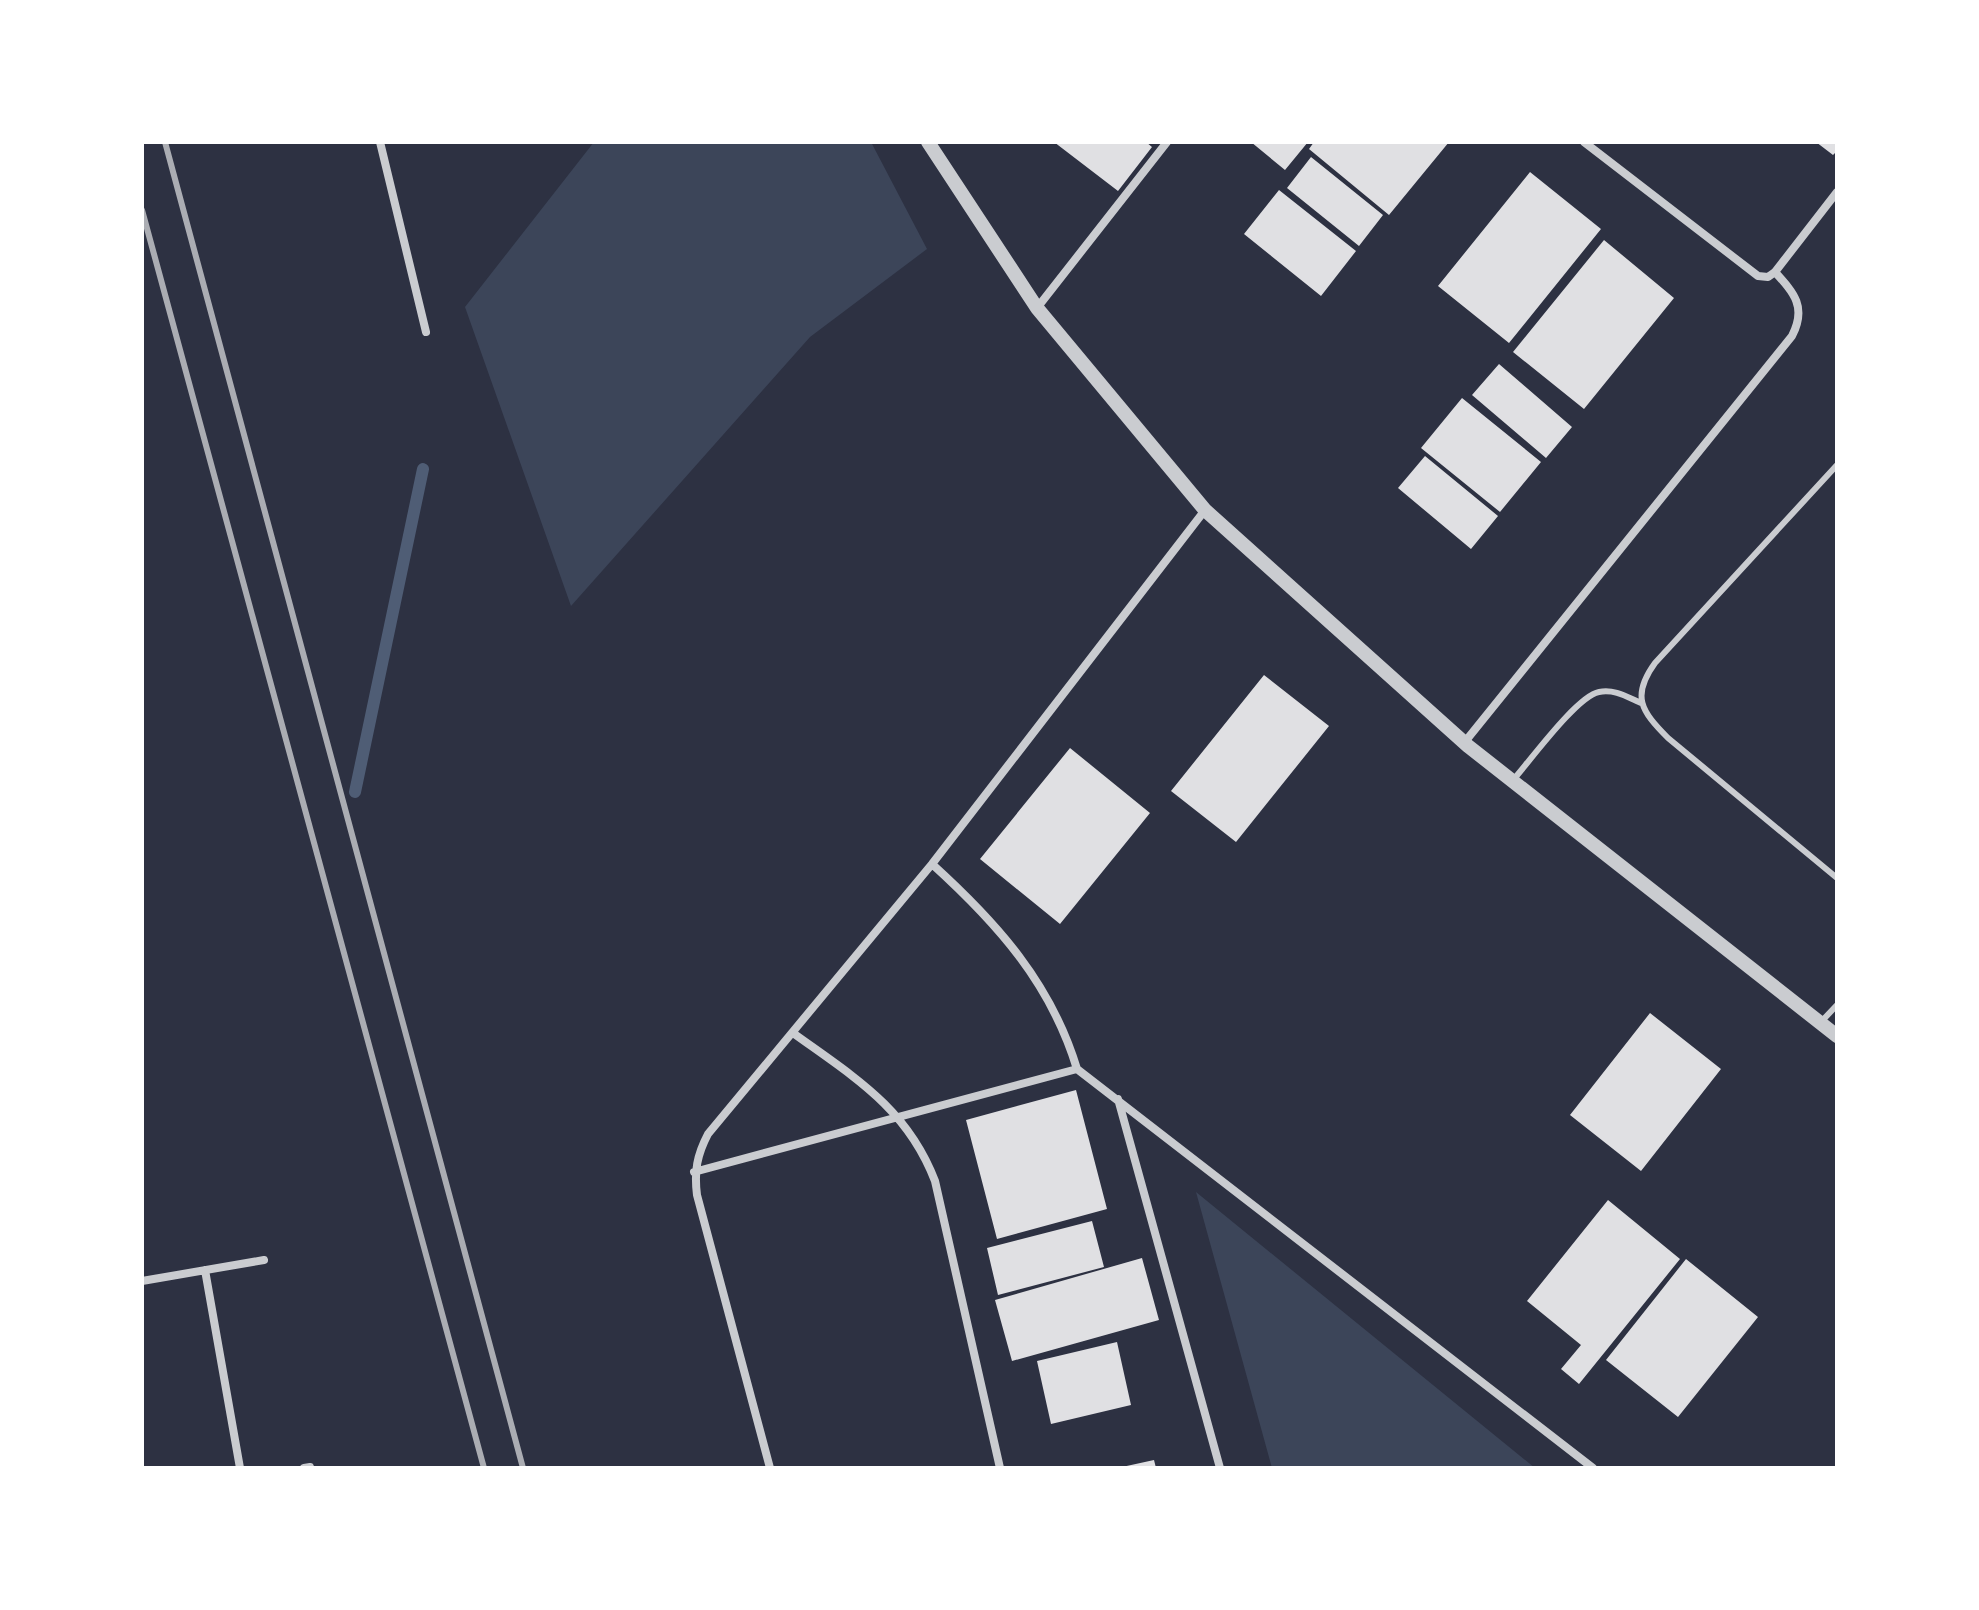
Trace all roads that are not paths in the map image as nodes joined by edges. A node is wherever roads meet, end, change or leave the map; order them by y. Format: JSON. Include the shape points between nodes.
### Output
{"nodes":[{"id":1,"x":380,"y":142,"type":"edge"},
{"id":2,"x":928,"y":142,"type":"edge"},
{"id":3,"x":1167,"y":142,"type":"edge"},
{"id":4,"x":1584,"y":142,"type":"edge"},
{"id":5,"x":1837,"y":192,"type":"edge"},
{"id":6,"x":1775,"y":272,"type":"junction"},
{"id":7,"x":1037,"y":308,"type":"junction"},
{"id":8,"x":426,"y":332,"type":"dead end"},
{"id":9,"x":1837,"y":465,"type":"edge"},
{"id":10,"x":1205,"y":510,"type":"junction"},
{"id":11,"x":1641,"y":703,"type":"junction"},
{"id":12,"x":1464,"y":743,"type":"junction"},
{"id":13,"x":1513,"y":781,"type":"junction"},
{"id":14,"x":932,"y":864,"type":"junction"},
{"id":15,"x":1837,"y":878,"type":"edge"},
{"id":16,"x":1837,"y":1005,"type":"edge"},
{"id":17,"x":1820,"y":1023,"type":"junction"},
{"id":18,"x":793,"y":1033,"type":"junction"},
{"id":19,"x":1837,"y":1036,"type":"edge"},
{"id":20,"x":1077,"y":1069,"type":"junction"},
{"id":21,"x":1118,"y":1099,"type":"junction"},
{"id":22,"x":898,"y":1115,"type":"junction"},
{"id":23,"x":694,"y":1172,"type":"junction"},
{"id":24,"x":264,"y":1260,"type":"dead end"},
{"id":25,"x":205,"y":1270,"type":"junction"},
{"id":26,"x":142,"y":1281,"type":"edge"},
{"id":27,"x":310,"y":1467,"type":"edge"},
{"id":28,"x":240,"y":1468,"type":"edge"},
{"id":29,"x":304,"y":1468,"type":"edge"},
{"id":30,"x":770,"y":1468,"type":"edge"},
{"id":31,"x":1000,"y":1468,"type":"edge"},
{"id":32,"x":1220,"y":1468,"type":"edge"},
{"id":33,"x":1593,"y":1468,"type":"edge"}],
"edges":[{"from":1,"to":8,"type":"street"},
{"from":2,"to":7,"type":"street"},
{"from":3,"to":7,"type":"street"},
{"from":4,"to":6,"type":"street","via":[[1758,276]]},
{"from":5,"to":6,"type":"street"},
{"from":6,"to":12,"type":"street","via":[[1797,296],[1799,324],[1792,336]]},
{"from":7,"to":10,"type":"street"},
{"from":9,"to":11,"type":"lane","via":[[1655,663],[1641,682]]},
{"from":10,"to":12,"type":"street"},
{"from":10,"to":14,"type":"street"},
{"from":11,"to":13,"type":"lane","via":[[1616,692],[1596,692],[1580,703]]},
{"from":11,"to":15,"type":"lane","via":[[1668,738]]},
{"from":12,"to":13,"type":"street"},
{"from":13,"to":17,"type":"street"},
{"from":14,"to":18,"type":"street"},
{"from":14,"to":20,"type":"street","via":[[983,910],[1034,975],[1066,1033]]},
{"from":16,"to":17,"type":"lane"},
{"from":17,"to":19,"type":"street"},
{"from":18,"to":22,"type":"street","via":[[870,1088]]},
{"from":18,"to":23,"type":"street","via":[[708,1134]]},
{"from":20,"to":21,"type":"street"},
{"from":20,"to":22,"type":"street"},
{"from":21,"to":32,"type":"street"},
{"from":21,"to":33,"type":"street"},
{"from":22,"to":23,"type":"street"},
{"from":22,"to":31,"type":"street","via":[[924,1153],[935,1181]]},
{"from":23,"to":30,"type":"street"},
{"from":24,"to":25,"type":"street"},
{"from":25,"to":26,"type":"street"},
{"from":25,"to":28,"type":"street"},
{"from":27,"to":29,"type":"street"}]}
